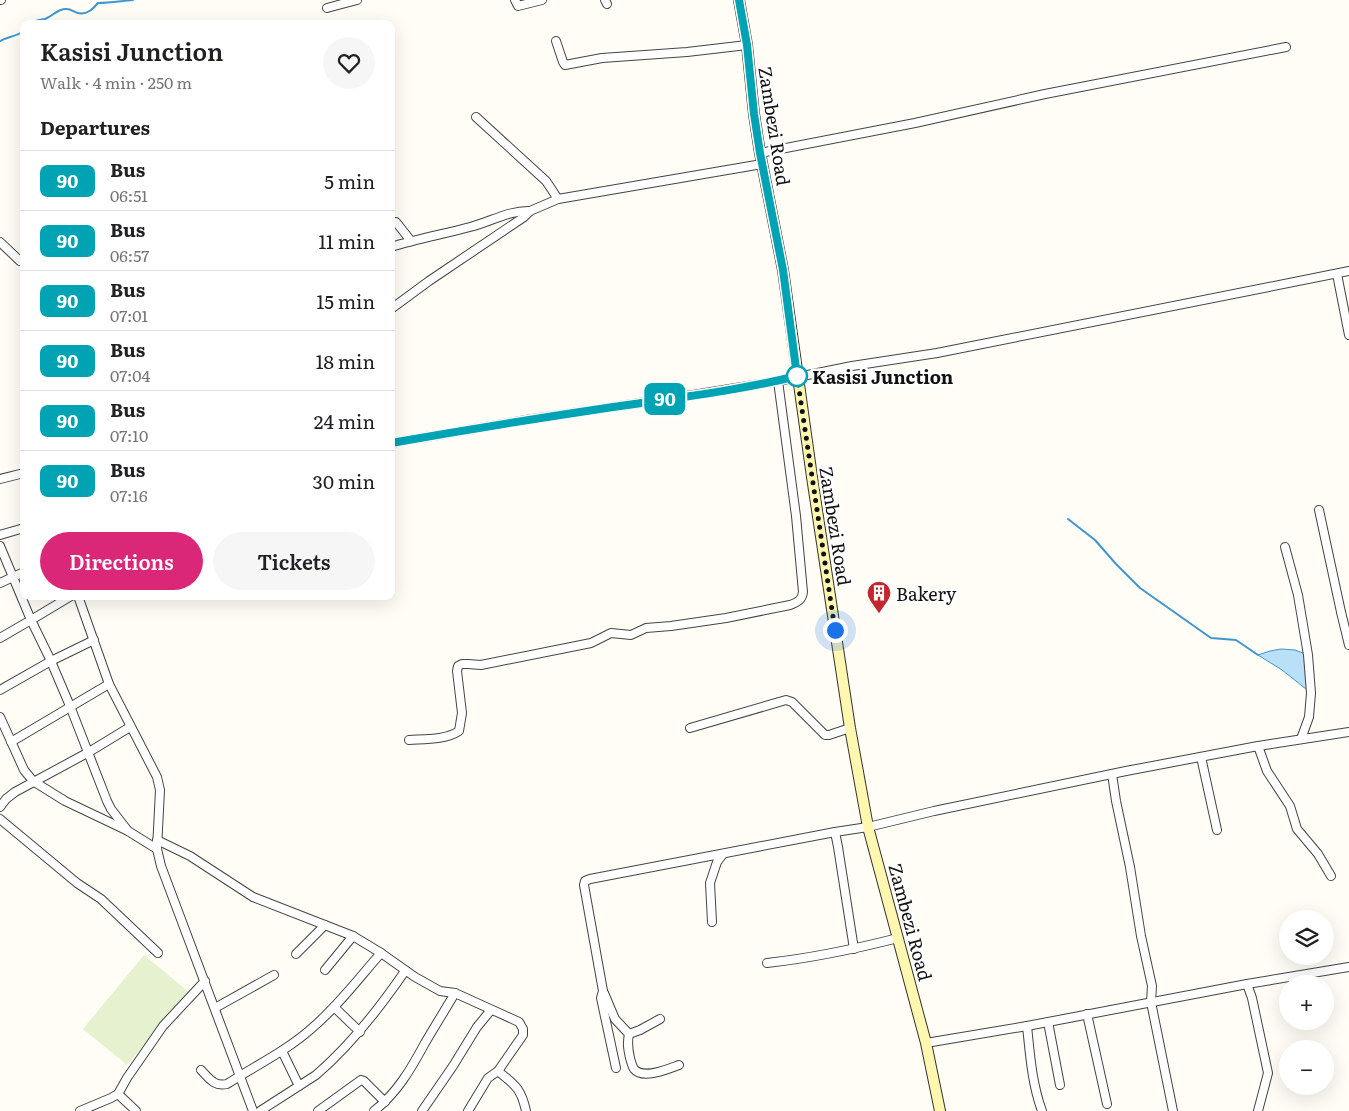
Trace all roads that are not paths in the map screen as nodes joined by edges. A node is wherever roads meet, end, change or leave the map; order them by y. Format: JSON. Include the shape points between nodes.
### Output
{"nodes":[{"id":1,"x":357,"y":0,"type":"edge"},
{"id":2,"x":515,"y":0,"type":"edge"},
{"id":3,"x":542,"y":0,"type":"edge"},
{"id":4,"x":739,"y":0,"type":"edge"},
{"id":5,"x":327,"y":8,"type":"dead end"},
{"id":6,"x":556,"y":41,"type":"dead end"},
{"id":7,"x":747,"y":45,"type":"junction"},
{"id":8,"x":1286,"y":47,"type":"dead end"},
{"id":9,"x":476,"y":117,"type":"dead end"},
{"id":10,"x":760,"y":153,"type":"junction"},
{"id":11,"x":762,"y":164,"type":"junction"},
{"id":12,"x":558,"y":199,"type":"junction"},
{"id":13,"x":530,"y":211,"type":"junction"},
{"id":14,"x":395,"y":222,"type":"edge"},
{"id":15,"x":411,"y":241,"type":"junction"},
{"id":16,"x":0,"y":242,"type":"edge"},
{"id":17,"x":395,"y":246,"type":"edge"},
{"id":18,"x":20,"y":261,"type":"dead end"},
{"id":19,"x":1349,"y":271,"type":"edge"},
{"id":20,"x":1337,"y":274,"type":"junction"},
{"id":21,"x":395,"y":306,"type":"edge"},
{"id":22,"x":1349,"y":336,"type":"edge"},
{"id":23,"x":797,"y":376,"type":"junction"},
{"id":24,"x":778,"y":381,"type":"junction"},
{"id":25,"x":395,"y":442,"type":"edge"},
{"id":26,"x":20,"y":474,"type":"edge"},
{"id":27,"x":0,"y":479,"type":"edge"},
{"id":28,"x":1319,"y":510,"type":"dead end"},
{"id":29,"x":20,"y":529,"type":"edge"},
{"id":30,"x":0,"y":535,"type":"edge"},
{"id":31,"x":0,"y":546,"type":"edge"},
{"id":32,"x":1285,"y":546,"type":"dead end"},
{"id":33,"x":20,"y":574,"type":"edge"},
{"id":34,"x":13,"y":577,"type":"junction"},
{"id":35,"x":0,"y":583,"type":"edge"},
{"id":36,"x":20,"y":594,"type":"edge"},
{"id":37,"x":23,"y":600,"type":"edge"},
{"id":38,"x":64,"y":600,"type":"edge"},
{"id":39,"x":79,"y":600,"type":"edge"},
{"id":40,"x":31,"y":620,"type":"junction"},
{"id":41,"x":0,"y":638,"type":"edge"},
{"id":42,"x":94,"y":640,"type":"junction"},
{"id":43,"x":1349,"y":645,"type":"edge"},
{"id":44,"x":51,"y":661,"type":"junction"},
{"id":45,"x":108,"y":684,"type":"junction"},
{"id":46,"x":0,"y":690,"type":"edge"},
{"id":47,"x":70,"y":706,"type":"junction"},
{"id":48,"x":0,"y":717,"type":"edge"},
{"id":49,"x":130,"y":727,"type":"junction"},
{"id":50,"x":690,"y":728,"type":"dead end"},
{"id":51,"x":850,"y":728,"type":"junction"},
{"id":52,"x":1349,"y":732,"type":"edge"},
{"id":53,"x":1301,"y":739,"type":"junction"},
{"id":54,"x":409,"y":740,"type":"dead end"},
{"id":55,"x":11,"y":742,"type":"junction"},
{"id":56,"x":1258,"y":746,"type":"junction"},
{"id":57,"x":89,"y":752,"type":"junction"},
{"id":58,"x":1202,"y":757,"type":"junction"},
{"id":59,"x":1112,"y":774,"type":"junction"},
{"id":60,"x":33,"y":782,"type":"junction"},
{"id":61,"x":0,"y":807,"type":"edge"},
{"id":62,"x":0,"y":819,"type":"edge"},
{"id":63,"x":868,"y":827,"type":"junction"},
{"id":64,"x":1217,"y":830,"type":"dead end"},
{"id":65,"x":128,"y":831,"type":"junction"},
{"id":66,"x":835,"y":832,"type":"junction"},
{"id":67,"x":157,"y":840,"type":"junction"},
{"id":68,"x":157,"y":849,"type":"junction"},
{"id":69,"x":723,"y":854,"type":"junction"},
{"id":70,"x":1331,"y":876,"type":"dead end"},
{"id":71,"x":712,"y":922,"type":"dead end"},
{"id":72,"x":325,"y":925,"type":"junction"},
{"id":73,"x":353,"y":936,"type":"junction"},
{"id":74,"x":898,"y":938,"type":"junction"},
{"id":75,"x":854,"y":949,"type":"junction"},
{"id":76,"x":158,"y":953,"type":"dead end"},
{"id":77,"x":381,"y":953,"type":"junction"},
{"id":78,"x":296,"y":954,"type":"dead end"},
{"id":79,"x":767,"y":964,"type":"dead end"},
{"id":80,"x":1349,"y":967,"type":"edge"},
{"id":81,"x":325,"y":970,"type":"dead end"},
{"id":82,"x":406,"y":970,"type":"junction"},
{"id":83,"x":274,"y":975,"type":"dead end"},
{"id":84,"x":205,"y":981,"type":"junction"},
{"id":85,"x":1247,"y":984,"type":"junction"},
{"id":86,"x":603,"y":991,"type":"junction"},
{"id":87,"x":455,"y":993,"type":"junction"},
{"id":88,"x":1151,"y":1002,"type":"junction"},
{"id":89,"x":334,"y":1007,"type":"junction"},
{"id":90,"x":215,"y":1008,"type":"junction"},
{"id":91,"x":491,"y":1010,"type":"junction"},
{"id":92,"x":1086,"y":1014,"type":"junction"},
{"id":93,"x":660,"y":1019,"type":"dead end"},
{"id":94,"x":1048,"y":1022,"type":"junction"},
{"id":95,"x":1027,"y":1026,"type":"junction"},
{"id":96,"x":360,"y":1032,"type":"junction"},
{"id":97,"x":629,"y":1034,"type":"junction"},
{"id":98,"x":926,"y":1043,"type":"junction"},
{"id":99,"x":282,"y":1051,"type":"junction"},
{"id":100,"x":679,"y":1065,"type":"dead end"},
{"id":101,"x":616,"y":1068,"type":"dead end"},
{"id":102,"x":201,"y":1070,"type":"dead end"},
{"id":103,"x":498,"y":1071,"type":"junction"},
{"id":104,"x":240,"y":1075,"type":"junction"},
{"id":105,"x":1060,"y":1085,"type":"dead end"},
{"id":106,"x":299,"y":1086,"type":"junction"},
{"id":107,"x":118,"y":1094,"type":"junction"},
{"id":108,"x":385,"y":1102,"type":"junction"},
{"id":109,"x":1107,"y":1104,"type":"dead end"},
{"id":110,"x":80,"y":1111,"type":"edge"},
{"id":111,"x":136,"y":1111,"type":"edge"},
{"id":112,"x":253,"y":1111,"type":"edge"},
{"id":113,"x":260,"y":1111,"type":"edge"},
{"id":114,"x":318,"y":1111,"type":"edge"},
{"id":115,"x":374,"y":1111,"type":"edge"},
{"id":116,"x":422,"y":1111,"type":"edge"},
{"id":117,"x":468,"y":1111,"type":"edge"},
{"id":118,"x":526,"y":1111,"type":"edge"},
{"id":119,"x":940,"y":1111,"type":"edge"},
{"id":120,"x":1042,"y":1111,"type":"edge"},
{"id":121,"x":1173,"y":1111,"type":"edge"},
{"id":122,"x":1258,"y":1111,"type":"edge"}],
"edges":[{"from":1,"to":5,"type":"street"},
{"from":2,"to":3,"type":"street","via":[[518,6]]},
{"from":4,"to":7,"type":"main road","name":"Zambezi Road"},
{"from":6,"to":7,"type":"street","via":[[565,64]]},
{"from":7,"to":10,"type":"main road","name":"Zambezi Road"},
{"from":8,"to":10,"type":"street"},
{"from":9,"to":12,"type":"street","via":[[546,181]]},
{"from":10,"to":11,"type":"main road","name":"Zambezi Road"},
{"from":11,"to":12,"type":"street"},
{"from":11,"to":23,"type":"main road","name":"Zambezi Road","via":[[783,270]]},
{"from":12,"to":13,"type":"street"},
{"from":13,"to":15,"type":"street"},
{"from":13,"to":21,"type":"street"},
{"from":14,"to":15,"type":"street"},
{"from":15,"to":17,"type":"street"},
{"from":16,"to":18,"type":"street"},
{"from":19,"to":20,"type":"street"},
{"from":20,"to":22,"type":"street"},
{"from":20,"to":23,"type":"street","via":[[937,353]]},
{"from":23,"to":24,"type":"street"},
{"from":23,"to":51,"type":"main road","name":"Zambezi Road"},
{"from":24,"to":25,"type":"street"},
{"from":24,"to":54,"type":"street","via":[[800,552],[803,592],[798,602],[726,618],[646,628],[631,635],[612,633],[591,643],[481,665],[462,664],[457,670],[462,713],[459,731],[442,737]]},
{"from":26,"to":27,"type":"street"},
{"from":28,"to":43,"type":"street"},
{"from":29,"to":30,"type":"street"},
{"from":31,"to":34,"type":"street"},
{"from":32,"to":53,"type":"street","via":[[1298,595],[1308,655],[1310,709]]},
{"from":33,"to":34,"type":"street"},
{"from":34,"to":35,"type":"street"},
{"from":34,"to":36,"type":"street"},
{"from":37,"to":40,"type":"street"},
{"from":38,"to":40,"type":"street"},
{"from":39,"to":42,"type":"street"},
{"from":40,"to":41,"type":"street"},
{"from":40,"to":44,"type":"street"},
{"from":42,"to":44,"type":"street"},
{"from":42,"to":45,"type":"street"},
{"from":44,"to":46,"type":"street"},
{"from":44,"to":47,"type":"street"},
{"from":45,"to":47,"type":"street"},
{"from":45,"to":49,"type":"street"},
{"from":47,"to":55,"type":"street"},
{"from":47,"to":57,"type":"street"},
{"from":48,"to":55,"type":"street"},
{"from":49,"to":57,"type":"street"},
{"from":49,"to":67,"type":"street","via":[[159,782]]},
{"from":50,"to":51,"type":"street","via":[[786,700],[792,702],[825,735]]},
{"from":51,"to":63,"type":"main road","name":"Zambezi Road"},
{"from":52,"to":53,"type":"street"},
{"from":53,"to":56,"type":"street"},
{"from":55,"to":60,"type":"street"},
{"from":56,"to":58,"type":"street"},
{"from":56,"to":70,"type":"street","via":[[1267,770],[1290,806],[1297,829]]},
{"from":57,"to":60,"type":"street"},
{"from":57,"to":65,"type":"street","via":[[108,801]]},
{"from":58,"to":59,"type":"street"},
{"from":58,"to":64,"type":"street"},
{"from":59,"to":63,"type":"street"},
{"from":59,"to":88,"type":"street","via":[[1152,986]]},
{"from":60,"to":61,"type":"street","via":[[11,795]]},
{"from":60,"to":65,"type":"street"},
{"from":62,"to":76,"type":"street","via":[[101,899]]},
{"from":63,"to":66,"type":"street"},
{"from":63,"to":74,"type":"main road","name":"Zambezi Road"},
{"from":65,"to":68,"type":"street"},
{"from":66,"to":69,"type":"street"},
{"from":66,"to":75,"type":"street"},
{"from":67,"to":68,"type":"street"},
{"from":67,"to":72,"type":"street","via":[[190,856],[253,897]]},
{"from":68,"to":84,"type":"street"},
{"from":69,"to":71,"type":"street","via":[[710,883]]},
{"from":69,"to":86,"type":"street","via":[[585,881]]},
{"from":72,"to":73,"type":"street"},
{"from":72,"to":78,"type":"street"},
{"from":73,"to":77,"type":"street"},
{"from":73,"to":81,"type":"street"},
{"from":74,"to":75,"type":"street"},
{"from":74,"to":98,"type":"main road","name":"Zambezi Road"},
{"from":75,"to":79,"type":"street"},
{"from":77,"to":82,"type":"street"},
{"from":77,"to":89,"type":"street"},
{"from":80,"to":85,"type":"street"},
{"from":82,"to":87,"type":"street","via":[[440,991]]},
{"from":82,"to":96,"type":"street"},
{"from":83,"to":90,"type":"street"},
{"from":84,"to":90,"type":"street"},
{"from":84,"to":107,"type":"street","via":[[164,1026]]},
{"from":85,"to":88,"type":"street"},
{"from":85,"to":122,"type":"street","via":[[1268,1073]]},
{"from":86,"to":97,"type":"street","via":[[616,1018]]},
{"from":86,"to":101,"type":"street","via":[[601,998]]},
{"from":87,"to":91,"type":"street"},
{"from":87,"to":108,"type":"street","via":[[408,1073]]},
{"from":88,"to":92,"type":"street"},
{"from":88,"to":121,"type":"street"},
{"from":89,"to":96,"type":"street"},
{"from":89,"to":99,"type":"street"},
{"from":90,"to":104,"type":"street"},
{"from":91,"to":103,"type":"street","via":[[519,1022],[524,1029]]},
{"from":91,"to":116,"type":"street"},
{"from":92,"to":94,"type":"street"},
{"from":92,"to":109,"type":"street"},
{"from":93,"to":97,"type":"street"},
{"from":94,"to":95,"type":"street"},
{"from":94,"to":105,"type":"street"},
{"from":95,"to":98,"type":"street"},
{"from":95,"to":120,"type":"street","via":[[1032,1073]]},
{"from":96,"to":106,"type":"street","via":[[324,1068]]},
{"from":97,"to":100,"type":"street","via":[[628,1048],[634,1069],[648,1074]]},
{"from":98,"to":119,"type":"main road","name":"Zambezi Road"},
{"from":99,"to":104,"type":"street"},
{"from":99,"to":106,"type":"street"},
{"from":102,"to":104,"type":"street","via":[[218,1085],[227,1084]]},
{"from":103,"to":117,"type":"street","via":[[488,1078]]},
{"from":103,"to":118,"type":"street","via":[[517,1087]]},
{"from":104,"to":112,"type":"street"},
{"from":106,"to":113,"type":"street"},
{"from":107,"to":110,"type":"street"},
{"from":107,"to":111,"type":"street"},
{"from":108,"to":114,"type":"street","via":[[361,1080]]},
{"from":108,"to":115,"type":"street"}]}
